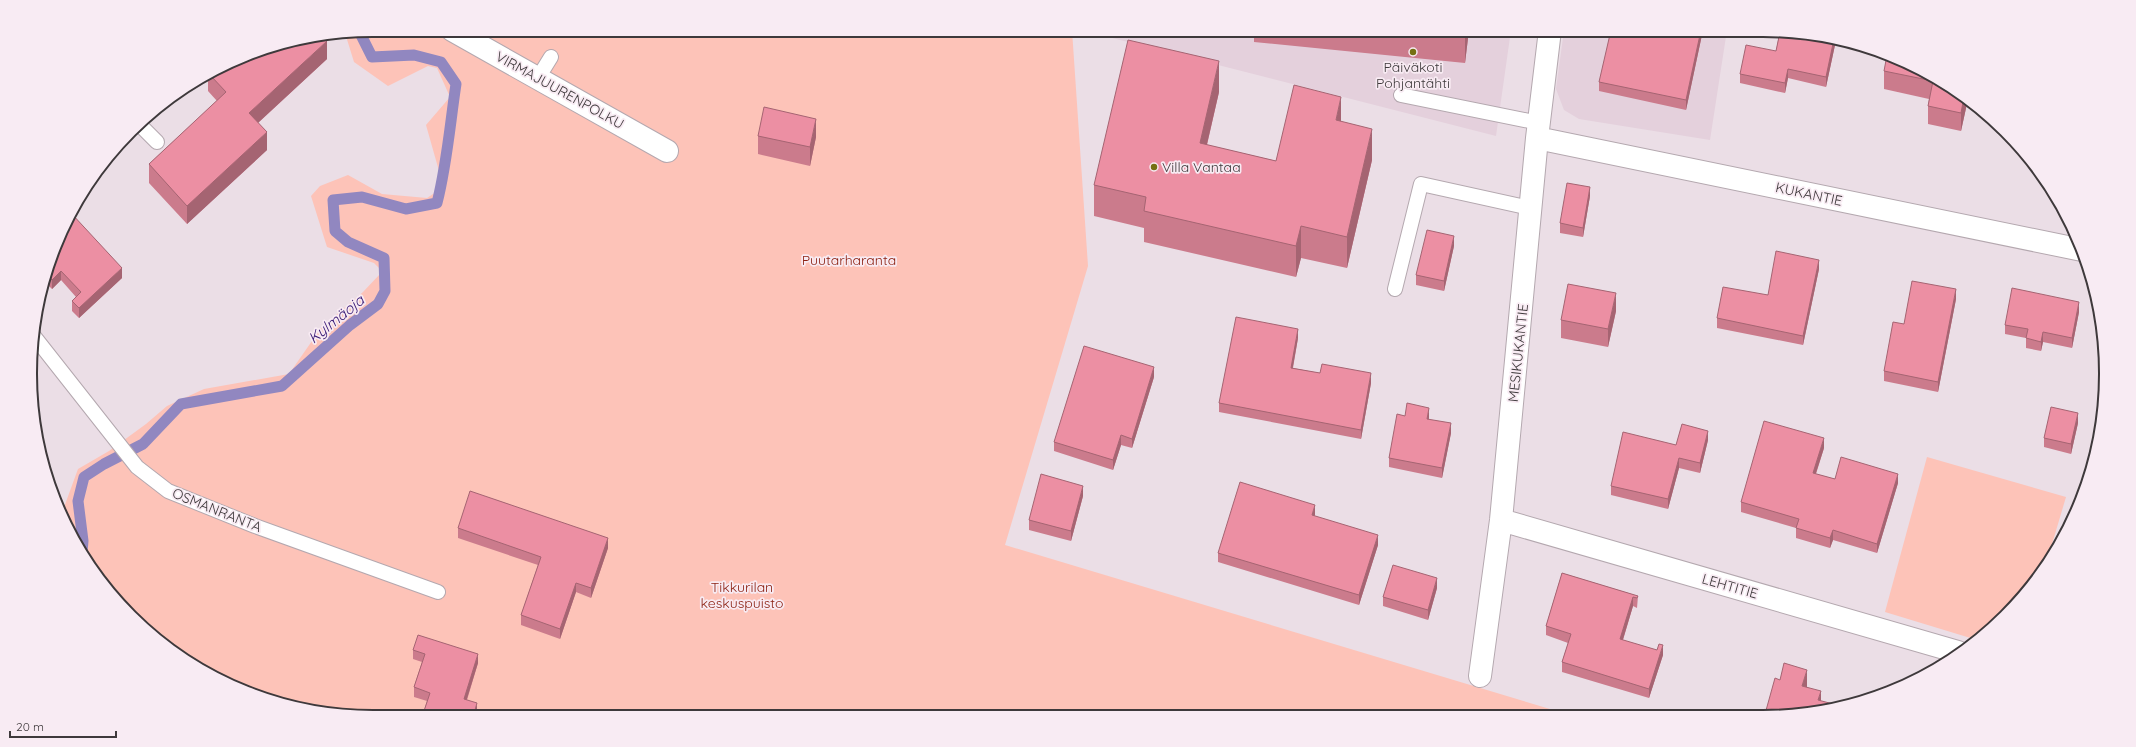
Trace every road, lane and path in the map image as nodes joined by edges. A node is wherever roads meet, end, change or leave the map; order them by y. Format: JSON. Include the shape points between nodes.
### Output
{"nodes":[{"id":1,"x":465,"y":37,"type":"edge"},
{"id":2,"x":1549,"y":37,"type":"edge"},
{"id":3,"x":551,"y":57,"type":"dead end"},
{"id":4,"x":538,"y":78,"type":"junction"},
{"id":5,"x":1401,"y":95,"type":"dead end"},
{"id":6,"x":144,"y":129,"type":"edge"},
{"id":7,"x":1538,"y":130,"type":"junction"},
{"id":8,"x":157,"y":142,"type":"dead end"},
{"id":9,"x":667,"y":151,"type":"dead end"},
{"id":10,"x":1530,"y":208,"type":"junction"},
{"id":11,"x":2074,"y":248,"type":"edge"},
{"id":12,"x":1395,"y":289,"type":"dead end"},
{"id":13,"x":39,"y":343,"type":"edge"},
{"id":14,"x":1502,"y":520,"type":"junction"},
{"id":15,"x":438,"y":592,"type":"dead end"},
{"id":16,"x":1953,"y":650,"type":"edge"},
{"id":17,"x":1480,"y":676,"type":"dead end"}],
"edges":[{"from":1,"to":4,"type":"street","name":"VIRMAJUURENPOLKU"},
{"from":2,"to":7,"type":"street","name":"MESIKUKANTIE"},
{"from":3,"to":4,"type":"lane"},
{"from":4,"to":9,"type":"street","name":"VIRMAJUURENPOLKU"},
{"from":5,"to":7,"type":"lane"},
{"from":6,"to":8,"type":"lane"},
{"from":7,"to":10,"type":"street","name":"MESIKUKANTIE"},
{"from":7,"to":11,"type":"street","name":"KUKANTIE"},
{"from":10,"to":12,"type":"lane","via":[[1421,184]]},
{"from":10,"to":14,"type":"street","name":"MESIKUKANTIE","via":[[1528,255]]},
{"from":13,"to":15,"type":"lane","name":"OSMANRANTA","via":[[137,467],[168,491],[255,526]]},
{"from":14,"to":16,"type":"street","name":"LEHTITIE"},
{"from":14,"to":17,"type":"street","name":"MESIKUKANTIE"}]}
